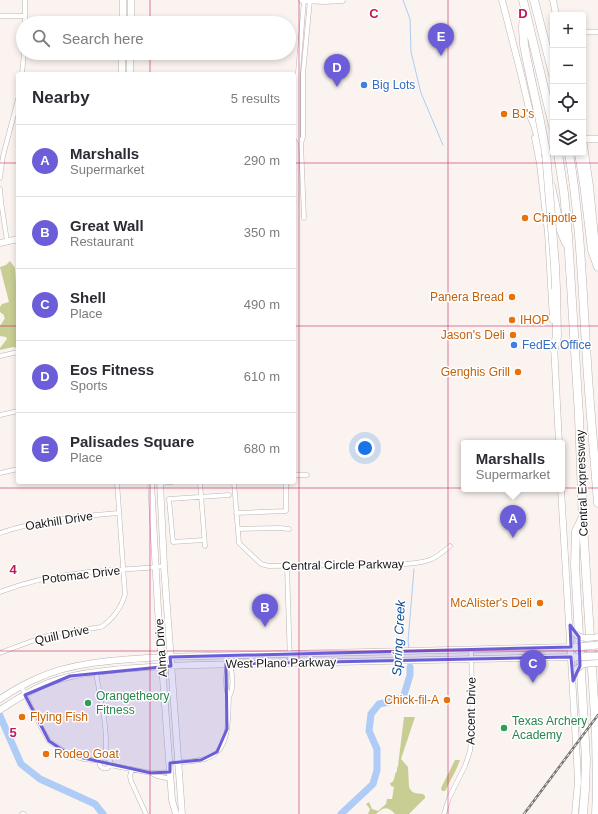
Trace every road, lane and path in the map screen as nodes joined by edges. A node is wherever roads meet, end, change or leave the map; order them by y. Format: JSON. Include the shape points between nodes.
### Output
{"nodes":[{"id":1,"x":25,"y":0,"type":"edge"},
{"id":2,"x":123,"y":0,"type":"edge"},
{"id":3,"x":131,"y":0,"type":"edge"},
{"id":4,"x":306,"y":0,"type":"edge"},
{"id":5,"x":342,"y":0,"type":"edge"},
{"id":6,"x":502,"y":0,"type":"edge"},
{"id":7,"x":534,"y":0,"type":"edge"},
{"id":8,"x":553,"y":0,"type":"edge"},
{"id":9,"x":524,"y":3,"type":"edge"},
{"id":10,"x":555,"y":12,"type":"edge"},
{"id":11,"x":0,"y":16,"type":"edge"},
{"id":12,"x":25,"y":16,"type":"joint"},
{"id":13,"x":123,"y":16,"type":"edge"},
{"id":14,"x":131,"y":16,"type":"edge"},
{"id":15,"x":586,"y":32,"type":"edge"},
{"id":16,"x":598,"y":32,"type":"edge"},
{"id":17,"x":23,"y":60,"type":"edge"},
{"id":18,"x":122,"y":60,"type":"edge"},
{"id":19,"x":130,"y":60,"type":"edge"},
{"id":20,"x":550,"y":62,"type":"edge"},
{"id":21,"x":22,"y":72,"type":"edge"},
{"id":22,"x":122,"y":72,"type":"edge"},
{"id":23,"x":130,"y":72,"type":"edge"},
{"id":24,"x":16,"y":107,"type":"edge"},
{"id":25,"x":530,"y":113,"type":"junction"},
{"id":26,"x":552,"y":120,"type":"edge"},
{"id":27,"x":586,"y":139,"type":"edge"},
{"id":28,"x":598,"y":139,"type":"edge"},
{"id":29,"x":558,"y":156,"type":"edge"},
{"id":30,"x":569,"y":156,"type":"edge"},
{"id":31,"x":579,"y":156,"type":"edge"},
{"id":32,"x":586,"y":156,"type":"edge"},
{"id":33,"x":0,"y":178,"type":"edge"},
{"id":34,"x":0,"y":190,"type":"edge"},
{"id":35,"x":304,"y":218,"type":"dead end"},
{"id":36,"x":16,"y":240,"type":"edge"},
{"id":37,"x":7,"y":241,"type":"junction"},
{"id":38,"x":0,"y":243,"type":"edge"},
{"id":39,"x":569,"y":251,"type":"junction"},
{"id":40,"x":598,"y":267,"type":"edge"},
{"id":41,"x":598,"y":271,"type":"edge"},
{"id":42,"x":554,"y":349,"type":"junction"},
{"id":43,"x":16,"y":352,"type":"edge"},
{"id":44,"x":0,"y":356,"type":"edge"},
{"id":45,"x":16,"y":411,"type":"edge"},
{"id":46,"x":0,"y":415,"type":"edge"},
{"id":47,"x":559,"y":440,"type":"edge"},
{"id":48,"x":16,"y":470,"type":"edge"},
{"id":49,"x":0,"y":474,"type":"edge"},
{"id":50,"x":307,"y":475,"type":"dead end"},
{"id":51,"x":296,"y":476,"type":"edge"},
{"id":52,"x":117,"y":484,"type":"edge"},
{"id":53,"x":151,"y":484,"type":"edge"},
{"id":54,"x":160,"y":484,"type":"edge"},
{"id":55,"x":200,"y":484,"type":"edge"},
{"id":56,"x":234,"y":484,"type":"edge"},
{"id":57,"x":286,"y":484,"type":"edge"},
{"id":58,"x":561,"y":492,"type":"edge"},
{"id":59,"x":229,"y":495,"type":"dead end"},
{"id":60,"x":201,"y":497,"type":"junction"},
{"id":61,"x":598,"y":497,"type":"edge"},
{"id":62,"x":598,"y":503,"type":"edge"},
{"id":63,"x":119,"y":513,"type":"junction"},
{"id":64,"x":236,"y":513,"type":"junction"},
{"id":65,"x":583,"y":517,"type":"junction"},
{"id":66,"x":238,"y":529,"type":"junction"},
{"id":67,"x":289,"y":529,"type":"dead end"},
{"id":68,"x":0,"y":533,"type":"edge"},
{"id":69,"x":204,"y":540,"type":"junction"},
{"id":70,"x":205,"y":546,"type":"dead end"},
{"id":71,"x":450,"y":546,"type":"dead end"},
{"id":72,"x":164,"y":566,"type":"junction"},
{"id":73,"x":288,"y":566,"type":"junction"},
{"id":74,"x":156,"y":567,"type":"junction"},
{"id":75,"x":123,"y":570,"type":"junction"},
{"id":76,"x":0,"y":592,"type":"edge"},
{"id":77,"x":570,"y":625,"type":"junction"},
{"id":78,"x":598,"y":637,"type":"edge"},
{"id":79,"x":598,"y":645,"type":"edge"},
{"id":80,"x":573,"y":647,"type":"junction"},
{"id":81,"x":471,"y":650,"type":"junction"},
{"id":82,"x":386,"y":652,"type":"junction"},
{"id":83,"x":0,"y":653,"type":"edge"},
{"id":84,"x":290,"y":654,"type":"junction"},
{"id":85,"x":229,"y":656,"type":"junction"},
{"id":86,"x":598,"y":656,"type":"edge"},
{"id":87,"x":162,"y":657,"type":"junction"},
{"id":88,"x":170,"y":657,"type":"junction"},
{"id":89,"x":574,"y":657,"type":"junction"},
{"id":90,"x":471,"y":659,"type":"junction"},
{"id":91,"x":386,"y":661,"type":"junction"},
{"id":92,"x":95,"y":663,"type":"junction"},
{"id":93,"x":290,"y":663,"type":"junction"},
{"id":94,"x":598,"y":663,"type":"edge"},
{"id":95,"x":229,"y":664,"type":"junction"},
{"id":96,"x":163,"y":666,"type":"junction"},
{"id":97,"x":171,"y":666,"type":"junction"},
{"id":98,"x":96,"y":672,"type":"junction"},
{"id":99,"x":573,"y":680,"type":"junction"},
{"id":100,"x":21,"y":686,"type":"junction"},
{"id":101,"x":25,"y":695,"type":"junction"},
{"id":102,"x":0,"y":699,"type":"edge"},
{"id":103,"x":2,"y":709,"type":"edge"},
{"id":104,"x":105,"y":757,"type":"junction"},
{"id":105,"x":100,"y":761,"type":"junction"},
{"id":106,"x":178,"y":762,"type":"junction"},
{"id":107,"x":170,"y":763,"type":"junction"},
{"id":108,"x":110,"y":765,"type":"junction"},
{"id":109,"x":132,"y":769,"type":"junction"},
{"id":110,"x":171,"y":776,"type":"junction"},
{"id":111,"x":179,"y":781,"type":"junction"},
{"id":112,"x":146,"y":814,"type":"edge"},
{"id":113,"x":176,"y":814,"type":"edge"},
{"id":114,"x":182,"y":814,"type":"edge"},
{"id":115,"x":444,"y":814,"type":"edge"},
{"id":116,"x":574,"y":814,"type":"edge"},
{"id":117,"x":583,"y":814,"type":"edge"},
{"id":118,"x":596,"y":814,"type":"edge"}],
"edges":[{"from":1,"to":12,"type":"street"},
{"from":2,"to":13,"type":"main road"},
{"from":3,"to":14,"type":"main road"},
{"from":4,"to":5,"type":"main road"},
{"from":4,"to":35,"type":"street","via":[[298,79],[298,138],[301,143]]},
{"from":6,"to":25,"type":"main road","name":"Central Expressway"},
{"from":7,"to":20,"type":"highway"},
{"from":8,"to":10,"type":"main road"},
{"from":9,"to":26,"type":"highway"},
{"from":9,"to":42,"type":"highway","bridge":true,"via":[[524,45],[546,152],[556,289],[557,336]]},
{"from":11,"to":12,"type":"street"},
{"from":15,"to":16,"type":"street"},
{"from":17,"to":21,"type":"street"},
{"from":18,"to":22,"type":"main road"},
{"from":19,"to":23,"type":"main road"},
{"from":24,"to":33,"type":"street"},
{"from":25,"to":39,"type":"highway","via":[[540,141],[560,228]]},
{"from":25,"to":42,"type":"main road","name":"Central Expressway","via":[[540,164],[548,233]]},
{"from":27,"to":28,"type":"main road"},
{"from":29,"to":39,"type":"highway","name":"Central Expressway"},
{"from":30,"to":61,"type":"highway","name":"Central Expressway","via":[[580,242]]},
{"from":31,"to":40,"type":"highway","via":[[592,250]]},
{"from":32,"to":40,"type":"main road"},
{"from":34,"to":37,"type":"street"},
{"from":36,"to":37,"type":"main road"},
{"from":37,"to":38,"type":"main road"},
{"from":39,"to":65,"type":"highway","name":"Central Expressway"},
{"from":40,"to":41,"type":"main road"},
{"from":42,"to":47,"type":"main road","name":"Central Expressway"},
{"from":43,"to":44,"type":"street"},
{"from":45,"to":46,"type":"street"},
{"from":48,"to":49,"type":"street"},
{"from":50,"to":51,"type":"street"},
{"from":52,"to":63,"type":"street"},
{"from":53,"to":74,"type":"main road","name":"Alma Drive"},
{"from":54,"to":72,"type":"main road","name":"Alma Drive"},
{"from":55,"to":60,"type":"street"},
{"from":56,"to":64,"type":"street"},
{"from":57,"to":64,"type":"street","via":[[286,511]]},
{"from":58,"to":77,"type":"main road","name":"Central Expressway"},
{"from":59,"to":60,"type":"street"},
{"from":60,"to":69,"type":"street"},
{"from":60,"to":69,"type":"street","via":[[169,499],[173,542]]},
{"from":61,"to":62,"type":"highway","name":"Central Expressway"},
{"from":63,"to":68,"type":"street","name":"Oakhill Drive","via":[[55,519]]},
{"from":63,"to":75,"type":"street"},
{"from":64,"to":66,"type":"street"},
{"from":65,"to":117,"type":"highway","via":[[576,531],[575,557],[586,760]]},
{"from":65,"to":118,"type":"highway","name":"Central Expressway","via":[[596,733]]},
{"from":66,"to":67,"type":"street"},
{"from":66,"to":73,"type":"street","name":"Central Circle Parkway","via":[[239,543],[261,564]]},
{"from":69,"to":70,"type":"street"},
{"from":71,"to":73,"type":"street","name":"Central Circle Parkway","via":[[439,556],[421,562]]},
{"from":72,"to":74,"type":"street","name":"Potomac Drive"},
{"from":72,"to":88,"type":"main road","name":"Alma Drive"},
{"from":73,"to":84,"type":"street"},
{"from":74,"to":75,"type":"street","name":"Potomac Drive"},
{"from":74,"to":87,"type":"main road","name":"Alma Drive"},
{"from":75,"to":76,"type":"street","name":"Potomac Drive","via":[[56,576]]},
{"from":75,"to":83,"type":"street","name":"Quill Drive","via":[[124,600],[106,624],[101,627],[54,634]]},
{"from":77,"to":78,"type":"main road","bridge":true,"via":[[580,638]]},
{"from":77,"to":80,"type":"main road","name":"Central Expressway"},
{"from":79,"to":80,"type":"main road","bridge":true},
{"from":80,"to":81,"type":"main road","name":"West Plano Parkway"},
{"from":80,"to":89,"type":"main road","name":"Central Expressway"},
{"from":81,"to":82,"type":"main road","name":"West Plano Parkway"},
{"from":81,"to":90,"type":"street","name":"Accent Drive"},
{"from":82,"to":84,"type":"main road","name":"West Plano Parkway"},
{"from":82,"to":91,"type":"main road"},
{"from":84,"to":85,"type":"main road","name":"West Plano Parkway"},
{"from":84,"to":93,"type":"street"},
{"from":85,"to":88,"type":"main road","name":"West Plano Parkway"},
{"from":85,"to":95,"type":"street"},
{"from":86,"to":89,"type":"main road","bridge":true},
{"from":87,"to":88,"type":"main road","name":"West Plano Parkway"},
{"from":87,"to":92,"type":"main road","name":"West Plano Parkway"},
{"from":87,"to":96,"type":"main road","name":"Alma Drive"},
{"from":88,"to":97,"type":"main road","name":"Alma Drive"},
{"from":89,"to":90,"type":"main road","name":"West Plano Parkway"},
{"from":89,"to":99,"type":"main road","name":"Central Expressway"},
{"from":90,"to":91,"type":"main road","name":"West Plano Parkway"},
{"from":90,"to":115,"type":"street","name":"Accent Drive","via":[[473,724],[470,751],[466,766],[449,798]]},
{"from":91,"to":93,"type":"main road","name":"West Plano Parkway"},
{"from":92,"to":98,"type":"main road"},
{"from":92,"to":100,"type":"main road","name":"West Plano Parkway","via":[[60,670]]},
{"from":93,"to":95,"type":"main road","name":"West Plano Parkway"},
{"from":94,"to":99,"type":"main road","bridge":true,"via":[[579,666]]},
{"from":95,"to":97,"type":"main road","name":"West Plano Parkway"},
{"from":95,"to":106,"type":"street","via":[[232,668],[232,692],[229,696],[227,729],[218,752],[201,760]]},
{"from":96,"to":97,"type":"main road","name":"West Plano Parkway"},
{"from":96,"to":98,"type":"main road","name":"West Plano Parkway"},
{"from":96,"to":107,"type":"main road","name":"Alma Drive"},
{"from":97,"to":106,"type":"main road","name":"Alma Drive"},
{"from":98,"to":101,"type":"main road","name":"West Plano Parkway","via":[[53,681]]},
{"from":98,"to":104,"type":"street","via":[[105,720]]},
{"from":99,"to":116,"type":"main road","name":"Central Expressway","via":[[578,782]]},
{"from":100,"to":101,"type":"street"},
{"from":100,"to":102,"type":"main road","name":"West Plano Parkway"},
{"from":101,"to":103,"type":"main road","name":"West Plano Parkway"},
{"from":101,"to":105,"type":"street","via":[[49,741],[70,755]]},
{"from":104,"to":105,"type":"street"},
{"from":104,"to":108,"type":"street","via":[[110,760]]},
{"from":105,"to":108,"type":"street","via":[[102,768]]},
{"from":106,"to":107,"type":"street"},
{"from":106,"to":111,"type":"main road","name":"Alma Drive"},
{"from":107,"to":110,"type":"main road","name":"Alma Drive"},
{"from":108,"to":109,"type":"street"},
{"from":109,"to":110,"type":"street"},
{"from":109,"to":112,"type":"street","via":[[131,780]]},
{"from":110,"to":111,"type":"main road","via":[[174,775]]},
{"from":110,"to":113,"type":"main road","name":"Alma Drive","via":[[172,800]]},
{"from":111,"to":114,"type":"main road","name":"Alma Drive"}]}
